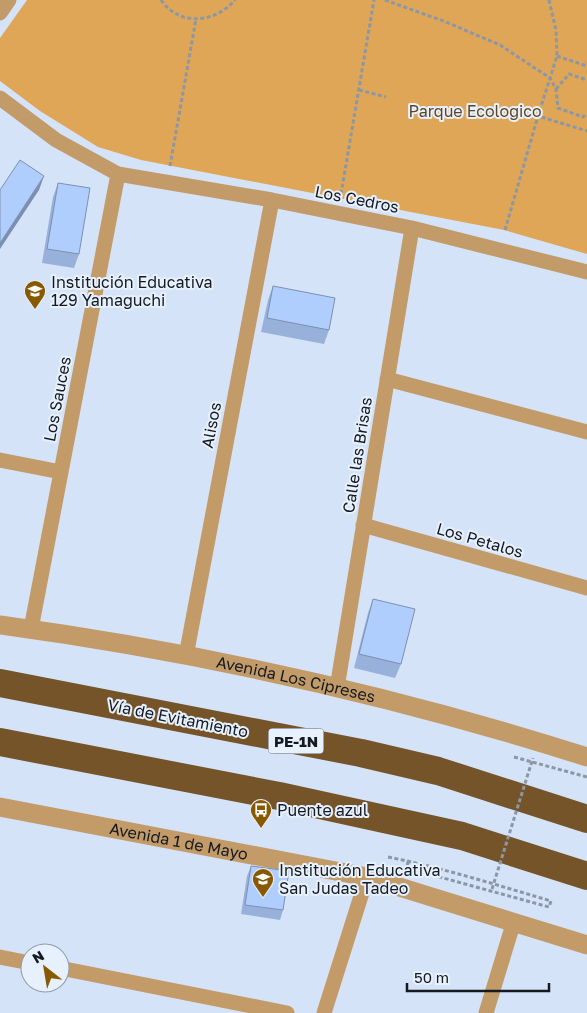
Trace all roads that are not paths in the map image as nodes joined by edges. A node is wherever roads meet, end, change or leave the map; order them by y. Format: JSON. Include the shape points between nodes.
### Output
{"nodes":[{"id":1,"x":9,"y":0,"type":"edge"},
{"id":2,"x":0,"y":13,"type":"edge"},
{"id":3,"x":0,"y":98,"type":"edge"},
{"id":4,"x":118,"y":174,"type":"junction"},
{"id":5,"x":272,"y":200,"type":"junction"},
{"id":6,"x":412,"y":228,"type":"junction"},
{"id":7,"x":587,"y":272,"type":"edge"},
{"id":8,"x":387,"y":379,"type":"junction"},
{"id":9,"x":587,"y":432,"type":"edge"},
{"id":10,"x":0,"y":460,"type":"edge"},
{"id":11,"x":61,"y":472,"type":"junction"},
{"id":12,"x":363,"y":525,"type":"junction"},
{"id":13,"x":587,"y":588,"type":"edge"},
{"id":14,"x":0,"y":625,"type":"edge"},
{"id":15,"x":31,"y":629,"type":"junction"},
{"id":16,"x":186,"y":656,"type":"junction"},
{"id":17,"x":0,"y":683,"type":"edge"},
{"id":18,"x":337,"y":688,"type":"junction"},
{"id":19,"x":0,"y":742,"type":"edge"},
{"id":20,"x":587,"y":756,"type":"edge"},
{"id":21,"x":0,"y":807,"type":"edge"},
{"id":22,"x":587,"y":819,"type":"edge"},
{"id":23,"x":587,"y":876,"type":"edge"},
{"id":24,"x":367,"y":877,"type":"junction"},
{"id":25,"x":514,"y":921,"type":"junction"},
{"id":26,"x":587,"y":945,"type":"edge"},
{"id":27,"x":0,"y":957,"type":"edge"},
{"id":28,"x":20,"y":960,"type":"edge"},
{"id":29,"x":70,"y":970,"type":"edge"},
{"id":30,"x":287,"y":1013,"type":"edge"},
{"id":31,"x":324,"y":1013,"type":"edge"},
{"id":32,"x":486,"y":1013,"type":"edge"}],
"edges":[{"from":1,"to":2,"type":"street"},
{"from":3,"to":4,"type":"street","name":"Los Cedros","via":[[56,140]]},
{"from":4,"to":5,"type":"street","name":"Los Cedros"},
{"from":4,"to":11,"type":"street","name":"Los Sauces"},
{"from":5,"to":6,"type":"street","name":"Los Cedros"},
{"from":5,"to":16,"type":"street","name":"Alisos"},
{"from":6,"to":7,"type":"street","name":"Los Cedros"},
{"from":6,"to":8,"type":"street","name":"Calle las Brisas"},
{"from":8,"to":9,"type":"street"},
{"from":8,"to":12,"type":"street","name":"Calle las Brisas"},
{"from":10,"to":11,"type":"street"},
{"from":11,"to":15,"type":"street","name":"Los Sauces"},
{"from":12,"to":13,"type":"street","name":"Los Petalos"},
{"from":12,"to":18,"type":"street","name":"Calle las Brisas"},
{"from":14,"to":15,"type":"street","name":"Avenida Los Cipreses"},
{"from":15,"to":16,"type":"street","name":"Avenida Los Cipreses"},
{"from":16,"to":18,"type":"street","name":"Avenida Los Cipreses"},
{"from":17,"to":22,"type":"highway","name":"Vía de Evitamiento","number":"PE-1N","via":[[361,753],[438,771]]},
{"from":18,"to":20,"type":"street","name":"Avenida Los Cipreses","via":[[477,722]]},
{"from":19,"to":23,"type":"highway","via":[[279,796],[462,836]]},
{"from":21,"to":24,"type":"street","name":"Avenida 1 de Mayo"},
{"from":24,"to":25,"type":"street","name":"Avenida 1 de Mayo"},
{"from":24,"to":31,"type":"street"},
{"from":25,"to":26,"type":"street","name":"Avenida 1 de Mayo"},
{"from":25,"to":32,"type":"street"},
{"from":27,"to":28,"type":"street"},
{"from":29,"to":30,"type":"street"}]}
